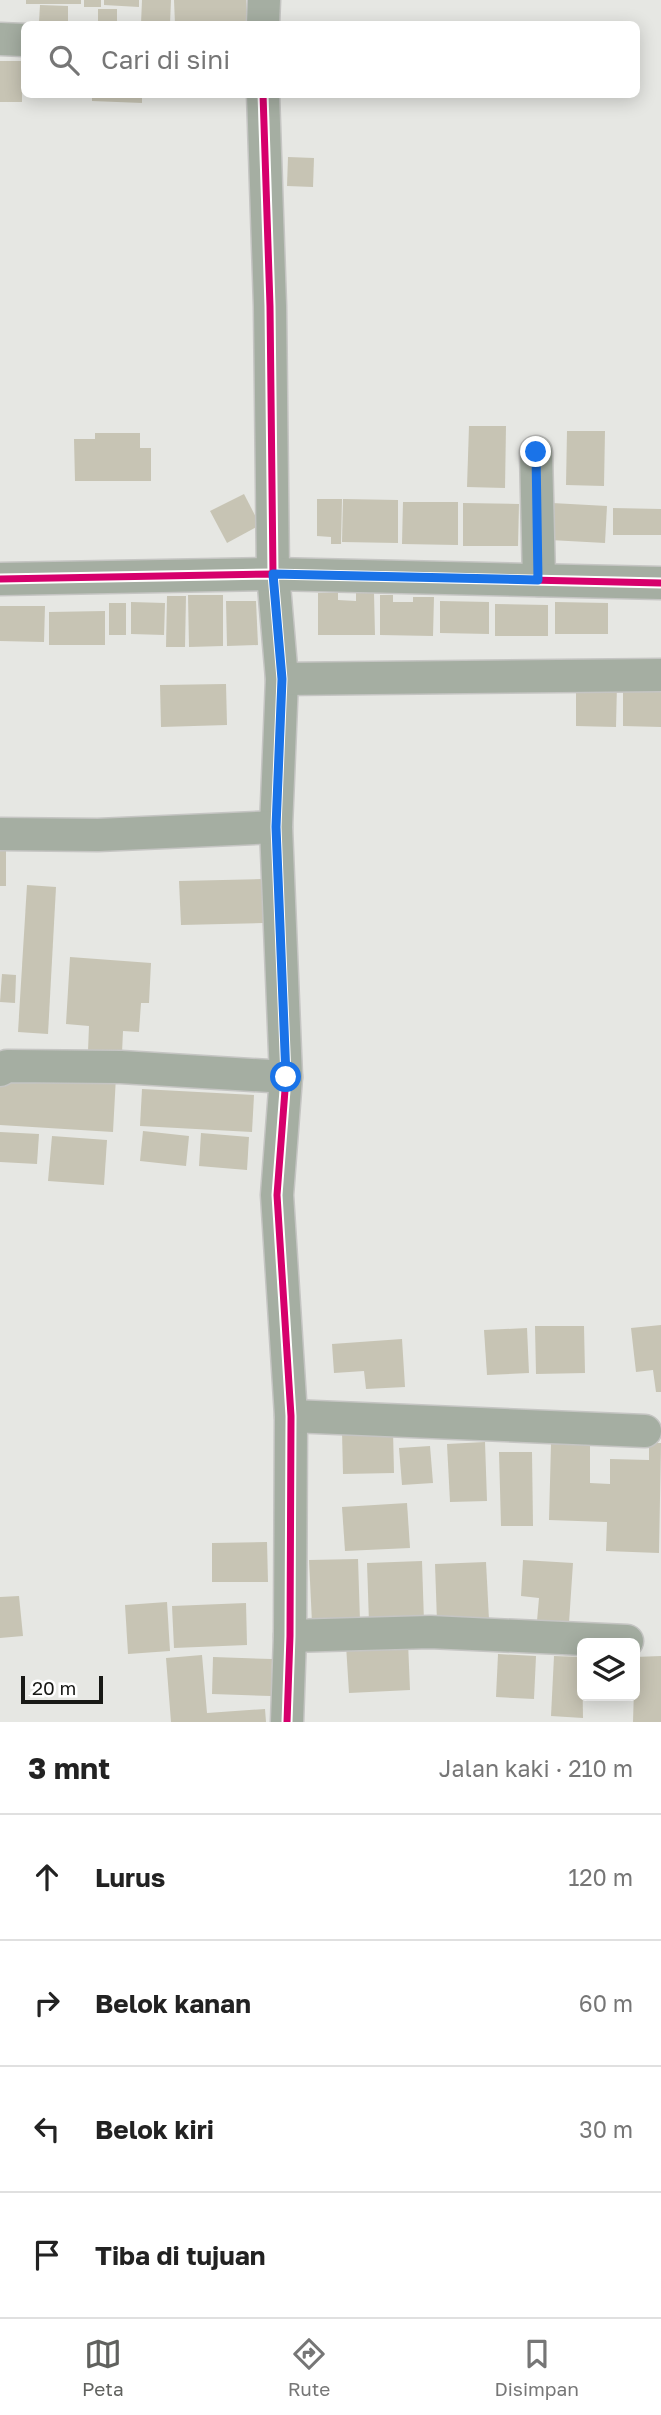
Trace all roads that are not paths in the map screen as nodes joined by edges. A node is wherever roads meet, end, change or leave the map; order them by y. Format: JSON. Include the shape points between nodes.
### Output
{"nodes":[{"id":1,"x":264,"y":0,"type":"edge"},
{"id":2,"x":263,"y":21,"type":"edge"},
{"id":3,"x":0,"y":40,"type":"edge"},
{"id":4,"x":21,"y":40,"type":"edge"},
{"id":5,"x":263,"y":98,"type":"edge"},
{"id":6,"x":536,"y":452,"type":"dead end"},
{"id":7,"x":273,"y":574,"type":"junction"},
{"id":8,"x":0,"y":579,"type":"edge"},
{"id":9,"x":538,"y":580,"type":"junction"},
{"id":10,"x":661,"y":583,"type":"edge"},
{"id":11,"x":661,"y":675,"type":"edge"},
{"id":12,"x":282,"y":679,"type":"junction"},
{"id":13,"x":276,"y":827,"type":"junction"},
{"id":14,"x":0,"y":834,"type":"edge"},
{"id":15,"x":0,"y":1070,"type":"edge"},
{"id":16,"x":286,"y":1077,"type":"junction"},
{"id":17,"x":290,"y":1416,"type":"junction"},
{"id":18,"x":645,"y":1431,"type":"dead end"},
{"id":19,"x":290,"y":1636,"type":"junction"},
{"id":20,"x":577,"y":1639,"type":"edge"},
{"id":21,"x":287,"y":1722,"type":"edge"}],
"edges":[{"from":1,"to":2,"type":"street"},
{"from":3,"to":4,"type":"street"},
{"from":5,"to":7,"type":"street"},
{"from":6,"to":9,"type":"street"},
{"from":7,"to":8,"type":"street"},
{"from":7,"to":9,"type":"street"},
{"from":7,"to":12,"type":"street"},
{"from":9,"to":10,"type":"street"},
{"from":11,"to":12,"type":"street"},
{"from":12,"to":13,"type":"street"},
{"from":13,"to":14,"type":"street"},
{"from":13,"to":16,"type":"street"},
{"from":15,"to":16,"type":"street","via":[[7,1066],[121,1067]]},
{"from":16,"to":17,"type":"street","via":[[277,1195]]},
{"from":17,"to":18,"type":"street"},
{"from":17,"to":19,"type":"street"},
{"from":19,"to":20,"type":"street","via":[[430,1632]]},
{"from":19,"to":21,"type":"street"}]}
